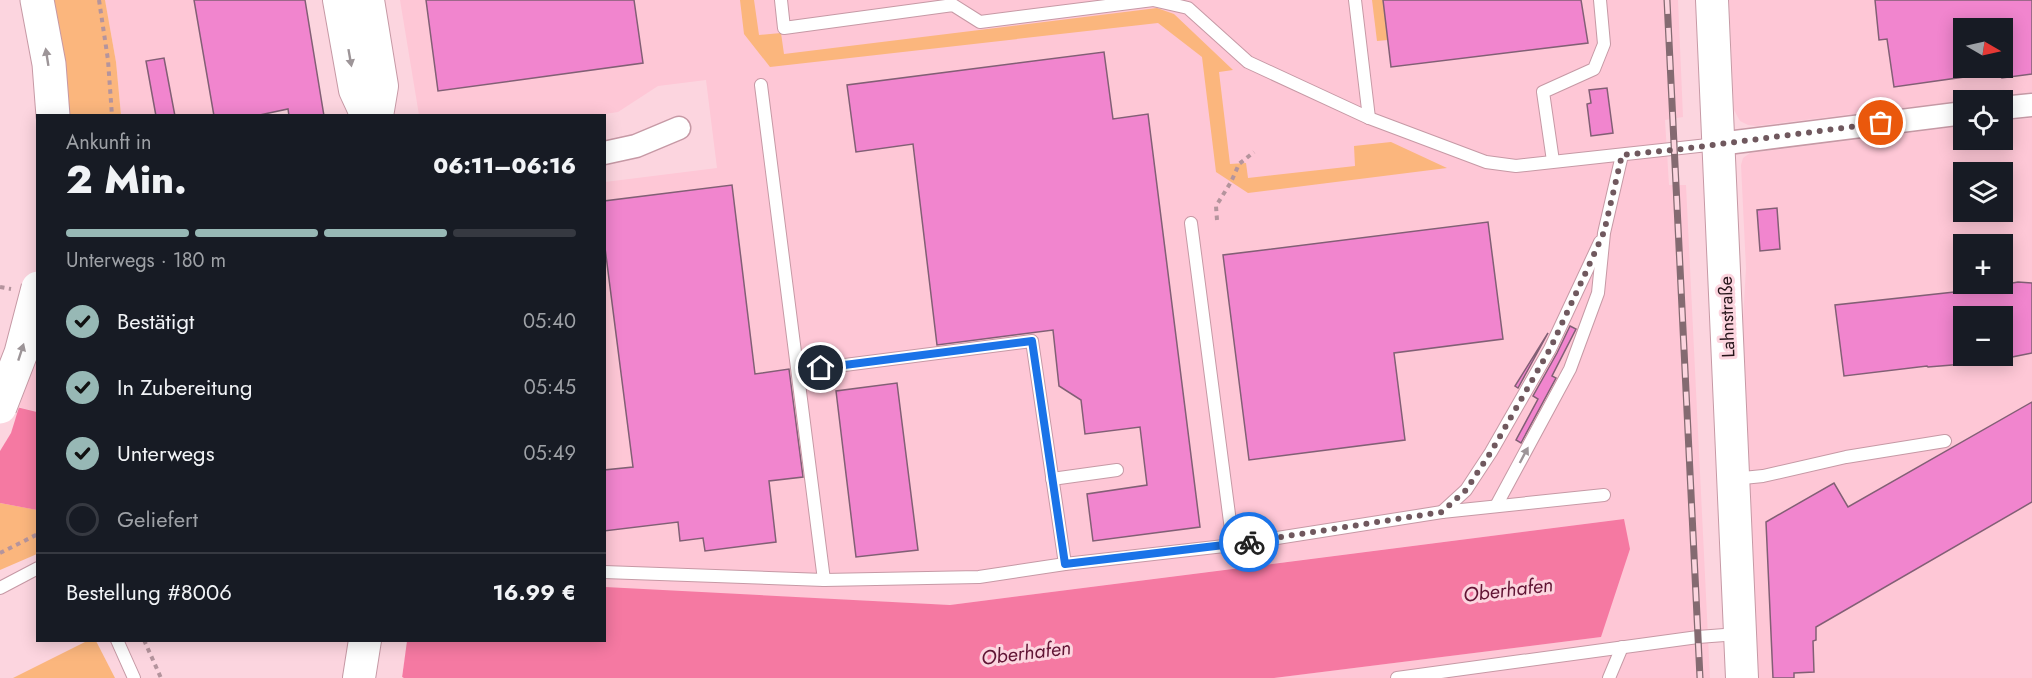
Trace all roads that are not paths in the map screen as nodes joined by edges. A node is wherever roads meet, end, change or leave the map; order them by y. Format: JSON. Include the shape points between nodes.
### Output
{"nodes":[{"id":1,"x":38,"y":0,"type":"edge"},
{"id":2,"x":339,"y":0,"type":"edge"},
{"id":3,"x":368,"y":0,"type":"edge"},
{"id":4,"x":781,"y":0,"type":"edge"},
{"id":5,"x":1153,"y":0,"type":"edge"},
{"id":6,"x":1355,"y":0,"type":"edge"},
{"id":7,"x":1600,"y":0,"type":"edge"},
{"id":8,"x":1712,"y":0,"type":"edge"},
{"id":9,"x":761,"y":85,"type":"dead end"},
{"id":10,"x":2032,"y":105,"type":"edge"},
{"id":11,"x":2013,"y":107,"type":"edge"},
{"id":12,"x":53,"y":114,"type":"edge"},
{"id":13,"x":366,"y":114,"type":"edge"},
{"id":14,"x":377,"y":114,"type":"edge"},
{"id":15,"x":1953,"y":114,"type":"edge"},
{"id":16,"x":1370,"y":118,"type":"junction"},
{"id":17,"x":679,"y":128,"type":"dead end"},
{"id":18,"x":1719,"y":144,"type":"junction"},
{"id":19,"x":606,"y":153,"type":"edge"},
{"id":20,"x":1622,"y":155,"type":"junction"},
{"id":21,"x":1553,"y":161,"type":"junction"},
{"id":22,"x":1191,"y":223,"type":"dead end"},
{"id":23,"x":1604,"y":232,"type":"junction"},
{"id":24,"x":36,"y":296,"type":"edge"},
{"id":25,"x":798,"y":371,"type":"junction"},
{"id":26,"x":0,"y":406,"type":"edge"},
{"id":27,"x":1945,"y":441,"type":"dead end"},
{"id":28,"x":1117,"y":470,"type":"dead end"},
{"id":29,"x":1052,"y":479,"type":"junction"},
{"id":30,"x":1733,"y":479,"type":"junction"},
{"id":31,"x":1604,"y":495,"type":"dead end"},
{"id":32,"x":1497,"y":506,"type":"junction"},
{"id":33,"x":1442,"y":512,"type":"junction"},
{"id":34,"x":1233,"y":545,"type":"junction"},
{"id":35,"x":1065,"y":564,"type":"junction"},
{"id":36,"x":36,"y":569,"type":"edge"},
{"id":37,"x":606,"y":572,"type":"edge"},
{"id":38,"x":824,"y":580,"type":"junction"},
{"id":39,"x":0,"y":588,"type":"edge"},
{"id":40,"x":1740,"y":634,"type":"junction"},
{"id":41,"x":118,"y":642,"type":"edge"},
{"id":42,"x":365,"y":642,"type":"edge"},
{"id":43,"x":1622,"y":647,"type":"junction"},
{"id":44,"x":134,"y":678,"type":"edge"},
{"id":45,"x":360,"y":678,"type":"edge"},
{"id":46,"x":1397,"y":678,"type":"edge"},
{"id":47,"x":1609,"y":678,"type":"edge"},
{"id":48,"x":1742,"y":678,"type":"edge"}],
"edges":[{"from":12,"to":1,"type":"highway","one_way":true},
{"from":2,"to":13,"type":"street","one_way":true,"via":[[355,90]]},
{"from":3,"to":14,"type":"street","via":[[382,86]]},
{"from":4,"to":5,"type":"lane","via":[[784,28],[952,5],[980,22]]},
{"from":5,"to":16,"type":"lane","via":[[1188,8],[1248,62]]},
{"from":6,"to":16,"type":"lane"},
{"from":7,"to":21,"type":"lane","via":[[1604,44],[1594,69],[1544,92]]},
{"from":8,"to":18,"type":"street","name":"Lahnstraße"},
{"from":9,"to":25,"type":"lane"},
{"from":10,"to":11,"type":"street"},
{"from":15,"to":18,"type":"street"},
{"from":16,"to":21,"type":"lane","via":[[1486,162],[1516,166]]},
{"from":17,"to":19,"type":"street","via":[[636,146]]},
{"from":18,"to":20,"type":"lane"},
{"from":18,"to":30,"type":"street","name":"Lahnstraße"},
{"from":20,"to":21,"type":"lane"},
{"from":20,"to":23,"type":"lane"},
{"from":22,"to":34,"type":"lane"},
{"from":32,"to":23,"type":"lane","one_way":true,"via":[[1570,369],[1598,293]]},
{"from":23,"to":33,"type":"lane","via":[[1550,349],[1491,452],[1466,490]]},
{"from":26,"to":24,"type":"highway","one_way":true,"bridge":true,"via":[[21,353]]},
{"from":25,"to":29,"type":"lane","via":[[1032,341]]},
{"from":25,"to":38,"type":"lane"},
{"from":27,"to":30,"type":"lane"},
{"from":28,"to":29,"type":"lane"},
{"from":29,"to":35,"type":"lane"},
{"from":30,"to":40,"type":"street","name":"Lahnstraße"},
{"from":31,"to":32,"type":"lane"},
{"from":32,"to":33,"type":"lane"},
{"from":33,"to":34,"type":"lane"},
{"from":34,"to":35,"type":"lane"},
{"from":35,"to":38,"type":"lane","via":[[979,577]]},
{"from":36,"to":39,"type":"lane"},
{"from":37,"to":38,"type":"lane"},
{"from":40,"to":43,"type":"lane"},
{"from":40,"to":48,"type":"street","name":"Lahnstraße"},
{"from":41,"to":44,"type":"lane"},
{"from":42,"to":45,"type":"street"},
{"from":43,"to":46,"type":"lane"},
{"from":43,"to":47,"type":"lane"}]}
